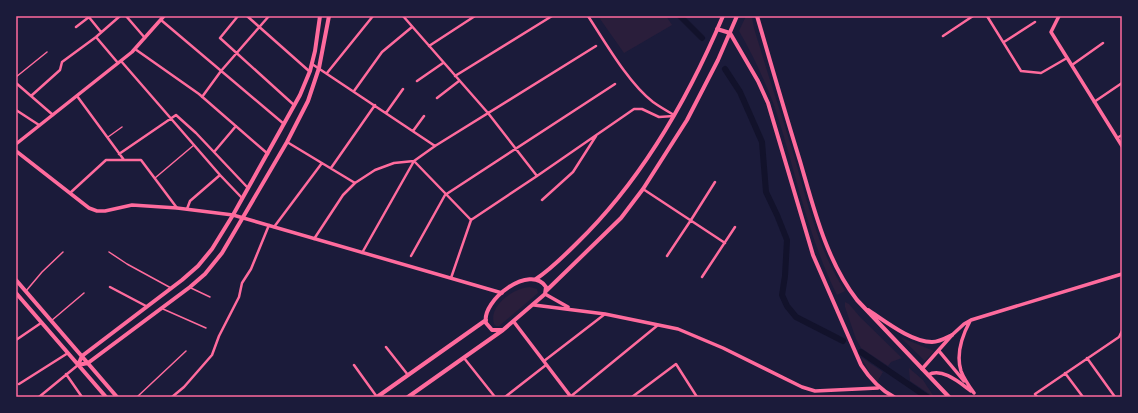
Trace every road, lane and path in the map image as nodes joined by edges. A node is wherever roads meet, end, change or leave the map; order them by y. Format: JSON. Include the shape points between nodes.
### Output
{"nodes":[{"id":1,"x":120,"y":16,"type":"edge"},
{"id":2,"x":126,"y":16,"type":"edge"},
{"id":3,"x":164,"y":16,"type":"edge"},
{"id":4,"x":238,"y":16,"type":"edge"},
{"id":5,"x":246,"y":16,"type":"edge"},
{"id":6,"x":269,"y":16,"type":"edge"},
{"id":7,"x":320,"y":16,"type":"edge"},
{"id":8,"x":329,"y":16,"type":"edge"},
{"id":9,"x":372,"y":16,"type":"edge"},
{"id":10,"x":403,"y":16,"type":"edge"},
{"id":11,"x":475,"y":16,"type":"edge"},
{"id":12,"x":552,"y":16,"type":"edge"},
{"id":13,"x":588,"y":16,"type":"edge"},
{"id":14,"x":723,"y":16,"type":"edge"},
{"id":15,"x":737,"y":16,"type":"edge"},
{"id":16,"x":756,"y":16,"type":"edge"},
{"id":17,"x":973,"y":16,"type":"edge"},
{"id":18,"x":987,"y":16,"type":"edge"},
{"id":19,"x":1059,"y":16,"type":"edge"},
{"id":20,"x":88,"y":17,"type":"edge"},
{"id":21,"x":161,"y":20,"type":"junction"},
{"id":22,"x":1035,"y":22,"type":"dead end"},
{"id":23,"x":412,"y":26,"type":"junction"},
{"id":24,"x":76,"y":27,"type":"dead end"},
{"id":25,"x":259,"y":27,"type":"junction"},
{"id":26,"x":717,"y":29,"type":"junction"},
{"id":27,"x":101,"y":32,"type":"junction"},
{"id":28,"x":730,"y":33,"type":"junction"},
{"id":29,"x":943,"y":36,"type":"dead end"},
{"id":30,"x":96,"y":37,"type":"junction"},
{"id":31,"x":144,"y":38,"type":"junction"},
{"id":32,"x":1004,"y":42,"type":"junction"},
{"id":33,"x":1103,"y":43,"type":"dead end"},
{"id":34,"x":429,"y":46,"type":"junction"},
{"id":35,"x":596,"y":46,"type":"dead end"},
{"id":36,"x":135,"y":49,"type":"junction"},
{"id":37,"x":47,"y":52,"type":"dead end"},
{"id":38,"x":236,"y":53,"type":"junction"},
{"id":39,"x":1067,"y":58,"type":"junction"},
{"id":40,"x":120,"y":62,"type":"junction"},
{"id":41,"x":312,"y":63,"type":"junction"},
{"id":42,"x":443,"y":63,"type":"junction"},
{"id":43,"x":1072,"y":66,"type":"junction"},
{"id":44,"x":319,"y":68,"type":"junction"},
{"id":45,"x":222,"y":71,"type":"junction"},
{"id":46,"x":310,"y":71,"type":"junction"},
{"id":47,"x":327,"y":73,"type":"junction"},
{"id":48,"x":456,"y":76,"type":"junction"},
{"id":49,"x":16,"y":77,"type":"edge"},
{"id":50,"x":460,"y":81,"type":"junction"},
{"id":51,"x":418,"y":82,"type":"dead end"},
{"id":52,"x":16,"y":83,"type":"edge"},
{"id":53,"x":1122,"y":83,"type":"edge"},
{"id":54,"x":615,"y":84,"type":"dead end"},
{"id":55,"x":403,"y":89,"type":"dead end"},
{"id":56,"x":354,"y":91,"type":"junction"},
{"id":57,"x":30,"y":96,"type":"junction"},
{"id":58,"x":77,"y":96,"type":"junction"},
{"id":59,"x":202,"y":97,"type":"junction"},
{"id":60,"x":437,"y":98,"type":"dead end"},
{"id":61,"x":1094,"y":102,"type":"junction"},
{"id":62,"x":375,"y":105,"type":"junction"},
{"id":63,"x":295,"y":106,"type":"junction"},
{"id":64,"x":16,"y":110,"type":"edge"},
{"id":65,"x":386,"y":113,"type":"junction"},
{"id":66,"x":488,"y":113,"type":"junction"},
{"id":67,"x":53,"y":115,"type":"junction"},
{"id":68,"x":424,"y":116,"type":"dead end"},
{"id":69,"x":675,"y":116,"type":"junction"},
{"id":70,"x":170,"y":118,"type":"junction"},
{"id":71,"x":285,"y":125,"type":"junction"},
{"id":72,"x":40,"y":126,"type":"junction"},
{"id":73,"x":236,"y":126,"type":"junction"},
{"id":74,"x":122,"y":127,"type":"dead end"},
{"id":75,"x":413,"y":131,"type":"junction"},
{"id":76,"x":598,"y":134,"type":"junction"},
{"id":77,"x":1122,"y":135,"type":"edge"},
{"id":78,"x":108,"y":137,"type":"junction"},
{"id":79,"x":1117,"y":139,"type":"junction"},
{"id":80,"x":287,"y":142,"type":"junction"},
{"id":81,"x":16,"y":144,"type":"edge"},
{"id":82,"x":194,"y":145,"type":"junction"},
{"id":83,"x":435,"y":146,"type":"junction"},
{"id":84,"x":1122,"y":146,"type":"edge"},
{"id":85,"x":516,"y":149,"type":"junction"},
{"id":86,"x":16,"y":151,"type":"edge"},
{"id":87,"x":214,"y":152,"type":"junction"},
{"id":88,"x":119,"y":154,"type":"junction"},
{"id":89,"x":268,"y":154,"type":"junction"},
{"id":90,"x":124,"y":160,"type":"junction"},
{"id":91,"x":414,"y":161,"type":"junction"},
{"id":92,"x":322,"y":163,"type":"junction"},
{"id":93,"x":331,"y":168,"type":"junction"},
{"id":94,"x":220,"y":174,"type":"junction"},
{"id":95,"x":537,"y":176,"type":"junction"},
{"id":96,"x":154,"y":178,"type":"junction"},
{"id":97,"x":715,"y":182,"type":"dead end"},
{"id":98,"x":355,"y":183,"type":"junction"},
{"id":99,"x":249,"y":188,"type":"junction"},
{"id":100,"x":643,"y":188,"type":"junction"},
{"id":101,"x":70,"y":193,"type":"junction"},
{"id":102,"x":445,"y":194,"type":"junction"},
{"id":103,"x":243,"y":198,"type":"junction"},
{"id":104,"x":542,"y":200,"type":"dead end"},
{"id":105,"x":177,"y":208,"type":"junction"},
{"id":106,"x":187,"y":209,"type":"junction"},
{"id":107,"x":233,"y":215,"type":"junction"},
{"id":108,"x":244,"y":218,"type":"junction"},
{"id":109,"x":471,"y":220,"type":"junction"},
{"id":110,"x":691,"y":220,"type":"junction"},
{"id":111,"x":269,"y":226,"type":"junction"},
{"id":112,"x":274,"y":227,"type":"junction"},
{"id":113,"x":735,"y":228,"type":"dead end"},
{"id":114,"x":314,"y":238,"type":"junction"},
{"id":115,"x":725,"y":243,"type":"junction"},
{"id":116,"x":63,"y":252,"type":"dead end"},
{"id":117,"x":109,"y":252,"type":"dead end"},
{"id":118,"x":362,"y":253,"type":"junction"},
{"id":119,"x":411,"y":256,"type":"dead end"},
{"id":120,"x":667,"y":256,"type":"dead end"},
{"id":121,"x":1122,"y":274,"type":"edge"},
{"id":122,"x":702,"y":277,"type":"dead end"},
{"id":123,"x":450,"y":278,"type":"junction"},
{"id":124,"x":536,"y":279,"type":"junction"},
{"id":125,"x":16,"y":280,"type":"edge"},
{"id":126,"x":110,"y":287,"type":"dead end"},
{"id":127,"x":190,"y":287,"type":"junction"},
{"id":128,"x":171,"y":288,"type":"junction"},
{"id":129,"x":26,"y":292,"type":"junction"},
{"id":130,"x":84,"y":293,"type":"dead end"},
{"id":131,"x":502,"y":293,"type":"junction"},
{"id":132,"x":546,"y":293,"type":"junction"},
{"id":133,"x":17,"y":295,"type":"edge"},
{"id":134,"x":210,"y":297,"type":"dead end"},
{"id":135,"x":534,"y":305,"type":"junction"},
{"id":136,"x":146,"y":306,"type":"junction"},
{"id":137,"x":863,"y":307,"type":"junction"},
{"id":138,"x":161,"y":308,"type":"junction"},
{"id":139,"x":570,"y":309,"type":"junction"},
{"id":140,"x":606,"y":314,"type":"junction"},
{"id":141,"x":51,"y":320,"type":"junction"},
{"id":142,"x":486,"y":320,"type":"junction"},
{"id":143,"x":971,"y":320,"type":"junction"},
{"id":144,"x":514,"y":322,"type":"junction"},
{"id":145,"x":41,"y":323,"type":"junction"},
{"id":146,"x":658,"y":325,"type":"junction"},
{"id":147,"x":206,"y":328,"type":"dead end"},
{"id":148,"x":503,"y":330,"type":"junction"},
{"id":149,"x":1122,"y":332,"type":"edge"},
{"id":150,"x":952,"y":335,"type":"junction"},
{"id":151,"x":16,"y":340,"type":"edge"},
{"id":152,"x":74,"y":347,"type":"junction"},
{"id":153,"x":386,"y":348,"type":"dead end"},
{"id":154,"x":939,"y":351,"type":"junction"},
{"id":155,"x":186,"y":352,"type":"dead end"},
{"id":156,"x":68,"y":353,"type":"junction"},
{"id":157,"x":82,"y":356,"type":"junction"},
{"id":158,"x":464,"y":357,"type":"junction"},
{"id":159,"x":1087,"y":358,"type":"junction"},
{"id":160,"x":543,"y":361,"type":"junction"},
{"id":161,"x":88,"y":363,"type":"junction"},
{"id":162,"x":78,"y":365,"type":"junction"},
{"id":163,"x":354,"y":365,"type":"dead end"},
{"id":164,"x":546,"y":365,"type":"junction"},
{"id":165,"x":922,"y":369,"type":"junction"},
{"id":166,"x":1065,"y":373,"type":"junction"},
{"id":167,"x":66,"y":374,"type":"junction"},
{"id":168,"x":98,"y":374,"type":"junction"},
{"id":169,"x":409,"y":375,"type":"junction"},
{"id":170,"x":928,"y":375,"type":"junction"},
{"id":171,"x":91,"y":380,"type":"junction"},
{"id":172,"x":19,"y":384,"type":"dead end"},
{"id":173,"x":878,"y":388,"type":"junction"},
{"id":174,"x":941,"y":389,"type":"junction"},
{"id":175,"x":414,"y":393,"type":"junction"},
{"id":176,"x":974,"y":393,"type":"junction"},
{"id":177,"x":941,"y":396,"type":"edge"},
{"id":178,"x":39,"y":397,"type":"edge"},
{"id":179,"x":82,"y":397,"type":"edge"},
{"id":180,"x":106,"y":397,"type":"edge"},
{"id":181,"x":117,"y":397,"type":"edge"},
{"id":182,"x":137,"y":397,"type":"edge"},
{"id":183,"x":172,"y":397,"type":"edge"},
{"id":184,"x":377,"y":397,"type":"edge"},
{"id":185,"x":408,"y":397,"type":"edge"},
{"id":186,"x":417,"y":397,"type":"edge"},
{"id":187,"x":495,"y":397,"type":"edge"},
{"id":188,"x":505,"y":397,"type":"edge"},
{"id":189,"x":570,"y":397,"type":"edge"},
{"id":190,"x":632,"y":397,"type":"edge"},
{"id":191,"x":697,"y":397,"type":"edge"},
{"id":192,"x":894,"y":397,"type":"edge"},
{"id":193,"x":949,"y":397,"type":"edge"},
{"id":194,"x":978,"y":397,"type":"edge"},
{"id":195,"x":1037,"y":397,"type":"edge"},
{"id":196,"x":1083,"y":397,"type":"edge"},
{"id":197,"x":1115,"y":397,"type":"edge"}],
"edges":[{"from":1,"to":27,"type":"street"},
{"from":2,"to":31,"type":"street"},
{"from":3,"to":21,"type":"street"},
{"from":4,"to":38,"type":"street","via":[[220,38]]},
{"from":5,"to":25,"type":"street"},
{"from":6,"to":25,"type":"street"},
{"from":7,"to":41,"type":"main road"},
{"from":8,"to":44,"type":"main road"},
{"from":9,"to":47,"type":"street"},
{"from":10,"to":23,"type":"street"},
{"from":11,"to":34,"type":"street"},
{"from":12,"to":48,"type":"street"},
{"from":13,"to":69,"type":"street","via":[[626,73],[644,94]]},
{"from":14,"to":26,"type":"main road"},
{"from":15,"to":28,"type":"main road"},
{"from":16,"to":137,"type":"main road","via":[[825,243],[840,276]]},
{"from":17,"to":29,"type":"street"},
{"from":18,"to":32,"type":"street"},
{"from":19,"to":39,"type":"street","via":[[1051,32]]},
{"from":20,"to":24,"type":"street"},
{"from":20,"to":27,"type":"street"},
{"from":21,"to":31,"type":"street"},
{"from":21,"to":45,"type":"street"},
{"from":22,"to":32,"type":"street"},
{"from":23,"to":34,"type":"street"},
{"from":23,"to":56,"type":"street","via":[[382,52]]},
{"from":25,"to":38,"type":"street"},
{"from":25,"to":46,"type":"street"},
{"from":26,"to":28,"type":"main road"},
{"from":26,"to":69,"type":"main road"},
{"from":27,"to":30,"type":"street"},
{"from":28,"to":100,"type":"main road","via":[[687,120]]},
{"from":28,"to":173,"type":"main road","via":[[758,81],[768,104],[806,234],[821,275],[861,365]]},
{"from":30,"to":40,"type":"street"},
{"from":30,"to":57,"type":"street","via":[[62,62],[60,70]]},
{"from":31,"to":36,"type":"street"},
{"from":32,"to":39,"type":"street","via":[[1021,71],[1041,73]]},
{"from":33,"to":43,"type":"street"},
{"from":34,"to":42,"type":"street"},
{"from":35,"to":66,"type":"street"},
{"from":36,"to":40,"type":"street"},
{"from":36,"to":59,"type":"street"},
{"from":37,"to":49,"type":"lane"},
{"from":38,"to":45,"type":"street"},
{"from":38,"to":63,"type":"street"},
{"from":39,"to":43,"type":"street"},
{"from":40,"to":58,"type":"street"},
{"from":40,"to":70,"type":"street"},
{"from":41,"to":44,"type":"street"},
{"from":41,"to":46,"type":"main road"},
{"from":42,"to":48,"type":"street"},
{"from":42,"to":51,"type":"street"},
{"from":43,"to":61,"type":"street"},
{"from":44,"to":47,"type":"street"},
{"from":44,"to":80,"type":"main road","via":[[308,101]]},
{"from":45,"to":59,"type":"street"},
{"from":45,"to":71,"type":"street"},
{"from":46,"to":63,"type":"main road"},
{"from":47,"to":56,"type":"street"},
{"from":48,"to":50,"type":"street"},
{"from":50,"to":60,"type":"street"},
{"from":50,"to":66,"type":"street"},
{"from":52,"to":57,"type":"street"},
{"from":53,"to":61,"type":"street"},
{"from":54,"to":85,"type":"street"},
{"from":55,"to":65,"type":"street"},
{"from":56,"to":62,"type":"street"},
{"from":57,"to":67,"type":"street"},
{"from":58,"to":67,"type":"street"},
{"from":58,"to":78,"type":"street"},
{"from":59,"to":73,"type":"street"},
{"from":61,"to":79,"type":"street"},
{"from":62,"to":65,"type":"street"},
{"from":62,"to":93,"type":"street"},
{"from":63,"to":71,"type":"main road"},
{"from":64,"to":72,"type":"street"},
{"from":65,"to":75,"type":"street"},
{"from":66,"to":83,"type":"street"},
{"from":66,"to":85,"type":"street"},
{"from":67,"to":72,"type":"street"},
{"from":68,"to":75,"type":"street"},
{"from":69,"to":76,"type":"street","via":[[659,117],[642,109],[634,109]]},
{"from":69,"to":124,"type":"main road","via":[[608,211],[550,270]]},
{"from":70,"to":82,"type":"street"},
{"from":70,"to":87,"type":"street","via":[[176,115]]},
{"from":70,"to":88,"type":"street"},
{"from":71,"to":89,"type":"main road"},
{"from":72,"to":81,"type":"street"},
{"from":73,"to":87,"type":"street"},
{"from":73,"to":89,"type":"street"},
{"from":74,"to":78,"type":"lane"},
{"from":75,"to":83,"type":"street"},
{"from":76,"to":95,"type":"street"},
{"from":76,"to":104,"type":"street","via":[[573,172]]},
{"from":77,"to":79,"type":"street"},
{"from":78,"to":88,"type":"street"},
{"from":79,"to":84,"type":"street"},
{"from":80,"to":92,"type":"street"},
{"from":80,"to":108,"type":"main road"},
{"from":82,"to":94,"type":"street"},
{"from":82,"to":96,"type":"lane"},
{"from":83,"to":91,"type":"street"},
{"from":85,"to":95,"type":"street"},
{"from":85,"to":102,"type":"street"},
{"from":86,"to":101,"type":"street"},
{"from":87,"to":99,"type":"street"},
{"from":88,"to":90,"type":"street"},
{"from":89,"to":99,"type":"main road"},
{"from":90,"to":96,"type":"street","via":[[141,160]]},
{"from":90,"to":101,"type":"street","via":[[106,160]]},
{"from":91,"to":98,"type":"street","via":[[394,163],[375,170]]},
{"from":91,"to":102,"type":"street"},
{"from":91,"to":118,"type":"street"},
{"from":92,"to":93,"type":"street"},
{"from":92,"to":112,"type":"street"},
{"from":93,"to":98,"type":"street"},
{"from":94,"to":103,"type":"street"},
{"from":94,"to":106,"type":"street","via":[[190,201]]},
{"from":95,"to":109,"type":"street"},
{"from":96,"to":105,"type":"street"},
{"from":97,"to":110,"type":"street"},
{"from":98,"to":114,"type":"street","via":[[343,195]]},
{"from":99,"to":103,"type":"main road"},
{"from":100,"to":110,"type":"street"},
{"from":100,"to":132,"type":"main road","via":[[621,218]]},
{"from":101,"to":105,"type":"street","via":[[88,208],[97,211],[132,206]]},
{"from":102,"to":109,"type":"street"},
{"from":102,"to":119,"type":"street"},
{"from":103,"to":107,"type":"main road"},
{"from":105,"to":106,"type":"street"},
{"from":106,"to":107,"type":"street"},
{"from":107,"to":108,"type":"street"},
{"from":107,"to":128,"type":"main road","via":[[204,258]]},
{"from":108,"to":111,"type":"street"},
{"from":108,"to":127,"type":"main road","via":[[217,260]]},
{"from":109,"to":123,"type":"street"},
{"from":110,"to":115,"type":"street"},
{"from":110,"to":120,"type":"street"},
{"from":111,"to":112,"type":"street"},
{"from":111,"to":183,"type":"street","via":[[212,355]]},
{"from":112,"to":114,"type":"street"},
{"from":113,"to":115,"type":"street"},
{"from":114,"to":118,"type":"street"},
{"from":115,"to":122,"type":"street"},
{"from":116,"to":129,"type":"lane"},
{"from":117,"to":128,"type":"lane"},
{"from":118,"to":123,"type":"street"},
{"from":121,"to":143,"type":"street"},
{"from":123,"to":131,"type":"street"},
{"from":124,"to":131,"type":"main road","via":[[516,283]]},
{"from":124,"to":132,"type":"main road","via":[[545,285]]},
{"from":125,"to":129,"type":"main road"},
{"from":126,"to":136,"type":"street"},
{"from":127,"to":134,"type":"lane"},
{"from":127,"to":138,"type":"main road"},
{"from":128,"to":136,"type":"main road"},
{"from":129,"to":141,"type":"main road"},
{"from":130,"to":141,"type":"lane"},
{"from":131,"to":142,"type":"main road","via":[[489,307]]},
{"from":132,"to":135,"type":"main road"},
{"from":132,"to":139,"type":"street"},
{"from":133,"to":145,"type":"main road"},
{"from":135,"to":139,"type":"street"},
{"from":135,"to":144,"type":"main road"},
{"from":136,"to":157,"type":"main road"},
{"from":137,"to":150,"type":"main road","via":[[920,340],[933,342]]},
{"from":137,"to":165,"type":"main road"},
{"from":138,"to":147,"type":"lane"},
{"from":138,"to":161,"type":"main road"},
{"from":139,"to":140,"type":"street"},
{"from":140,"to":146,"type":"street"},
{"from":140,"to":160,"type":"street"},
{"from":141,"to":152,"type":"main road"},
{"from":142,"to":148,"type":"main road","via":[[492,330]]},
{"from":142,"to":169,"type":"main road"},
{"from":143,"to":150,"type":"street"},
{"from":143,"to":176,"type":"street","via":[[962,341],[960,361],[964,378]]},
{"from":144,"to":148,"type":"main road"},
{"from":144,"to":160,"type":"street"},
{"from":145,"to":151,"type":"street"},
{"from":145,"to":156,"type":"main road"},
{"from":146,"to":173,"type":"street","via":[[723,348],[802,388],[815,391]]},
{"from":146,"to":189,"type":"street"},
{"from":148,"to":158,"type":"main road"},
{"from":149,"to":159,"type":"street","via":[[1119,337]]},
{"from":150,"to":154,"type":"street"},
{"from":152,"to":156,"type":"main road"},
{"from":152,"to":157,"type":"main road"},
{"from":153,"to":169,"type":"street"},
{"from":154,"to":165,"type":"street"},
{"from":154,"to":176,"type":"street"},
{"from":155,"to":182,"type":"lane"},
{"from":156,"to":162,"type":"main road"},
{"from":156,"to":172,"type":"street"},
{"from":157,"to":161,"type":"main road"},
{"from":157,"to":162,"type":"main road"},
{"from":158,"to":175,"type":"main road"},
{"from":158,"to":187,"type":"street"},
{"from":159,"to":166,"type":"street"},
{"from":159,"to":197,"type":"street"},
{"from":160,"to":164,"type":"street"},
{"from":161,"to":162,"type":"main road"},
{"from":161,"to":168,"type":"main road"},
{"from":162,"to":167,"type":"street"},
{"from":162,"to":171,"type":"main road"},
{"from":163,"to":184,"type":"street"},
{"from":164,"to":188,"type":"street"},
{"from":164,"to":189,"type":"street"},
{"from":165,"to":170,"type":"main road"},
{"from":166,"to":195,"type":"street","via":[[1035,394]]},
{"from":166,"to":196,"type":"street"},
{"from":167,"to":178,"type":"street"},
{"from":167,"to":179,"type":"street"},
{"from":168,"to":171,"type":"main road"},
{"from":168,"to":181,"type":"main road"},
{"from":169,"to":184,"type":"main road"},
{"from":170,"to":174,"type":"main road"},
{"from":170,"to":176,"type":"street","via":[[938,373],[947,376]]},
{"from":171,"to":180,"type":"main road"},
{"from":173,"to":192,"type":"main road"},
{"from":174,"to":177,"type":"main road"},
{"from":174,"to":193,"type":"main road"},
{"from":175,"to":185,"type":"main road"},
{"from":175,"to":186,"type":"street"},
{"from":176,"to":194,"type":"street"},
{"from":190,"to":191,"type":"street","via":[[676,364]]}]}
